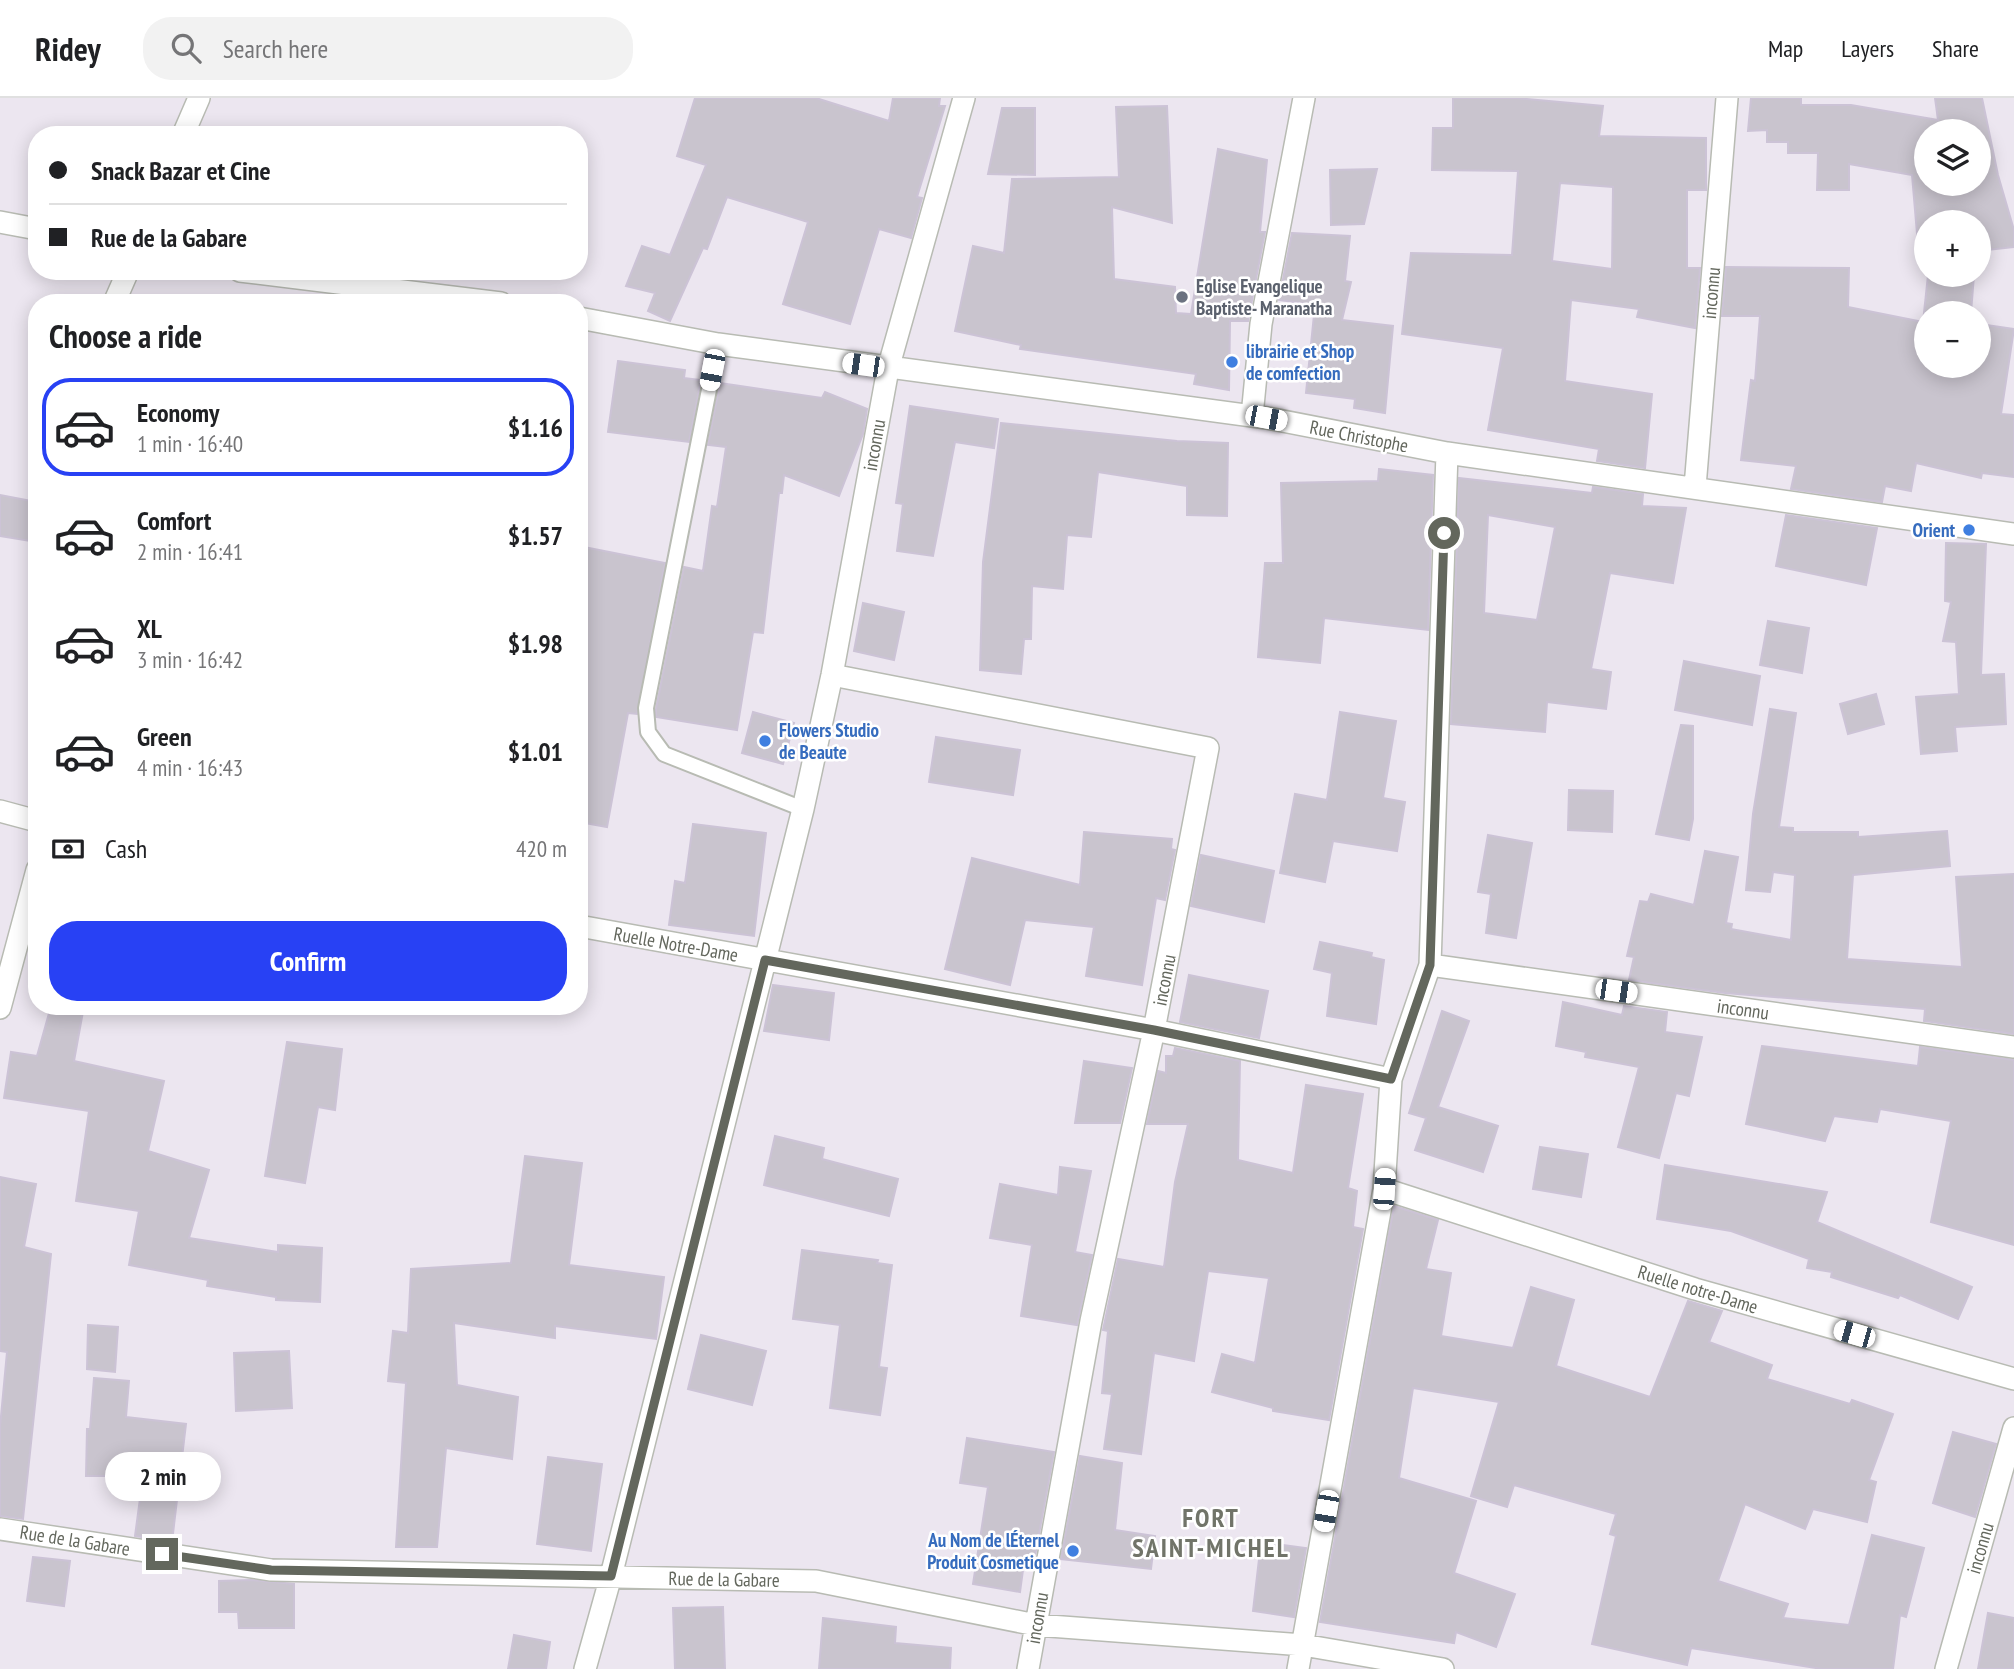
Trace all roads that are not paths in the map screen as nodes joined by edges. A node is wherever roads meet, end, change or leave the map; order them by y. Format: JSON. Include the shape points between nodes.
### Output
{"nodes":[{"id":1,"x":199,"y":98,"type":"edge"},
{"id":2,"x":964,"y":98,"type":"edge"},
{"id":3,"x":1304,"y":98,"type":"edge"},
{"id":4,"x":1727,"y":98,"type":"edge"},
{"id":5,"x":187,"y":126,"type":"edge"},
{"id":6,"x":0,"y":222,"type":"edge"},
{"id":7,"x":28,"y":227,"type":"edge"},
{"id":8,"x":313,"y":280,"type":"edge"},
{"id":9,"x":428,"y":294,"type":"edge"},
{"id":10,"x":588,"y":320,"type":"edge"},
{"id":11,"x":718,"y":344,"type":"junction"},
{"id":12,"x":888,"y":369,"type":"junction"},
{"id":13,"x":1252,"y":416,"type":"junction"},
{"id":14,"x":1447,"y":453,"type":"junction"},
{"id":15,"x":1695,"y":487,"type":"junction"},
{"id":16,"x":2014,"y":534,"type":"edge"},
{"id":17,"x":832,"y":675,"type":"junction"},
{"id":18,"x":803,"y":809,"type":"junction"},
{"id":19,"x":0,"y":811,"type":"edge"},
{"id":20,"x":28,"y":819,"type":"edge"},
{"id":21,"x":28,"y":904,"type":"edge"},
{"id":22,"x":588,"y":928,"type":"edge"},
{"id":23,"x":765,"y":960,"type":"junction"},
{"id":24,"x":1430,"y":965,"type":"junction"},
{"id":25,"x":0,"y":1008,"type":"edge"},
{"id":26,"x":1154,"y":1030,"type":"junction"},
{"id":27,"x":2014,"y":1047,"type":"edge"},
{"id":28,"x":1391,"y":1079,"type":"junction"},
{"id":29,"x":1384,"y":1189,"type":"junction"},
{"id":30,"x":2014,"y":1380,"type":"edge"},
{"id":31,"x":2014,"y":1428,"type":"edge"},
{"id":32,"x":0,"y":1529,"type":"edge"},
{"id":33,"x":611,"y":1576,"type":"junction"},
{"id":34,"x":1036,"y":1625,"type":"junction"},
{"id":35,"x":1303,"y":1645,"type":"junction"},
{"id":36,"x":585,"y":1669,"type":"edge"},
{"id":37,"x":1027,"y":1669,"type":"edge"},
{"id":38,"x":1298,"y":1669,"type":"edge"},
{"id":39,"x":1443,"y":1669,"type":"edge"},
{"id":40,"x":1946,"y":1669,"type":"edge"}],
"edges":[{"from":1,"to":5,"type":"street"},
{"from":2,"to":12,"type":"street","name":"inconnu"},
{"from":3,"to":13,"type":"street","via":[[1261,324]]},
{"from":4,"to":15,"type":"street","name":"inconnu"},
{"from":6,"to":7,"type":"street"},
{"from":8,"to":9,"type":"street"},
{"from":10,"to":11,"type":"street","name":"Rue Christophe"},
{"from":11,"to":12,"type":"street","name":"Rue Christophe"},
{"from":11,"to":18,"type":"lane","via":[[646,708],[648,732],[664,754]]},
{"from":12,"to":13,"type":"street","name":"Rue Christophe"},
{"from":12,"to":17,"type":"street","name":"inconnu"},
{"from":13,"to":14,"type":"street","name":"Rue Christophe"},
{"from":14,"to":15,"type":"street","name":"Rue Christophe"},
{"from":14,"to":24,"type":"street"},
{"from":15,"to":16,"type":"street","name":"Rue Christophe"},
{"from":17,"to":18,"type":"street","name":"inconnu"},
{"from":17,"to":26,"type":"street","name":"inconnu","via":[[1208,748]]},
{"from":18,"to":23,"type":"street","name":"inconnu"},
{"from":19,"to":20,"type":"street"},
{"from":21,"to":25,"type":"street"},
{"from":22,"to":23,"type":"street","name":"Ruelle Notre-Dame"},
{"from":23,"to":26,"type":"street","name":"Ruelle Notre-Dame"},
{"from":23,"to":33,"type":"street","name":"inconnu"},
{"from":24,"to":27,"type":"street","name":"inconnu"},
{"from":24,"to":28,"type":"street"},
{"from":26,"to":28,"type":"street","name":"Ruelle Notre-Dame"},
{"from":26,"to":34,"type":"street","name":"inconnu","via":[[1091,1321]]},
{"from":28,"to":29,"type":"street"},
{"from":29,"to":30,"type":"street","name":"Ruelle notre-Dame","via":[[1695,1289]]},
{"from":29,"to":35,"type":"street"},
{"from":31,"to":40,"type":"street","name":"inconnu"},
{"from":32,"to":33,"type":"street","name":"Rue de la Gabare","via":[[271,1570]]},
{"from":33,"to":34,"type":"street","name":"Rue de la Gabare","via":[[817,1581]]},
{"from":33,"to":36,"type":"street","name":"inconnu"},
{"from":34,"to":35,"type":"street","name":"Rue de la Gabare"},
{"from":34,"to":37,"type":"street","name":"inconnu"},
{"from":35,"to":38,"type":"street"},
{"from":35,"to":39,"type":"street","name":"Rue de la Gabare"}]}
